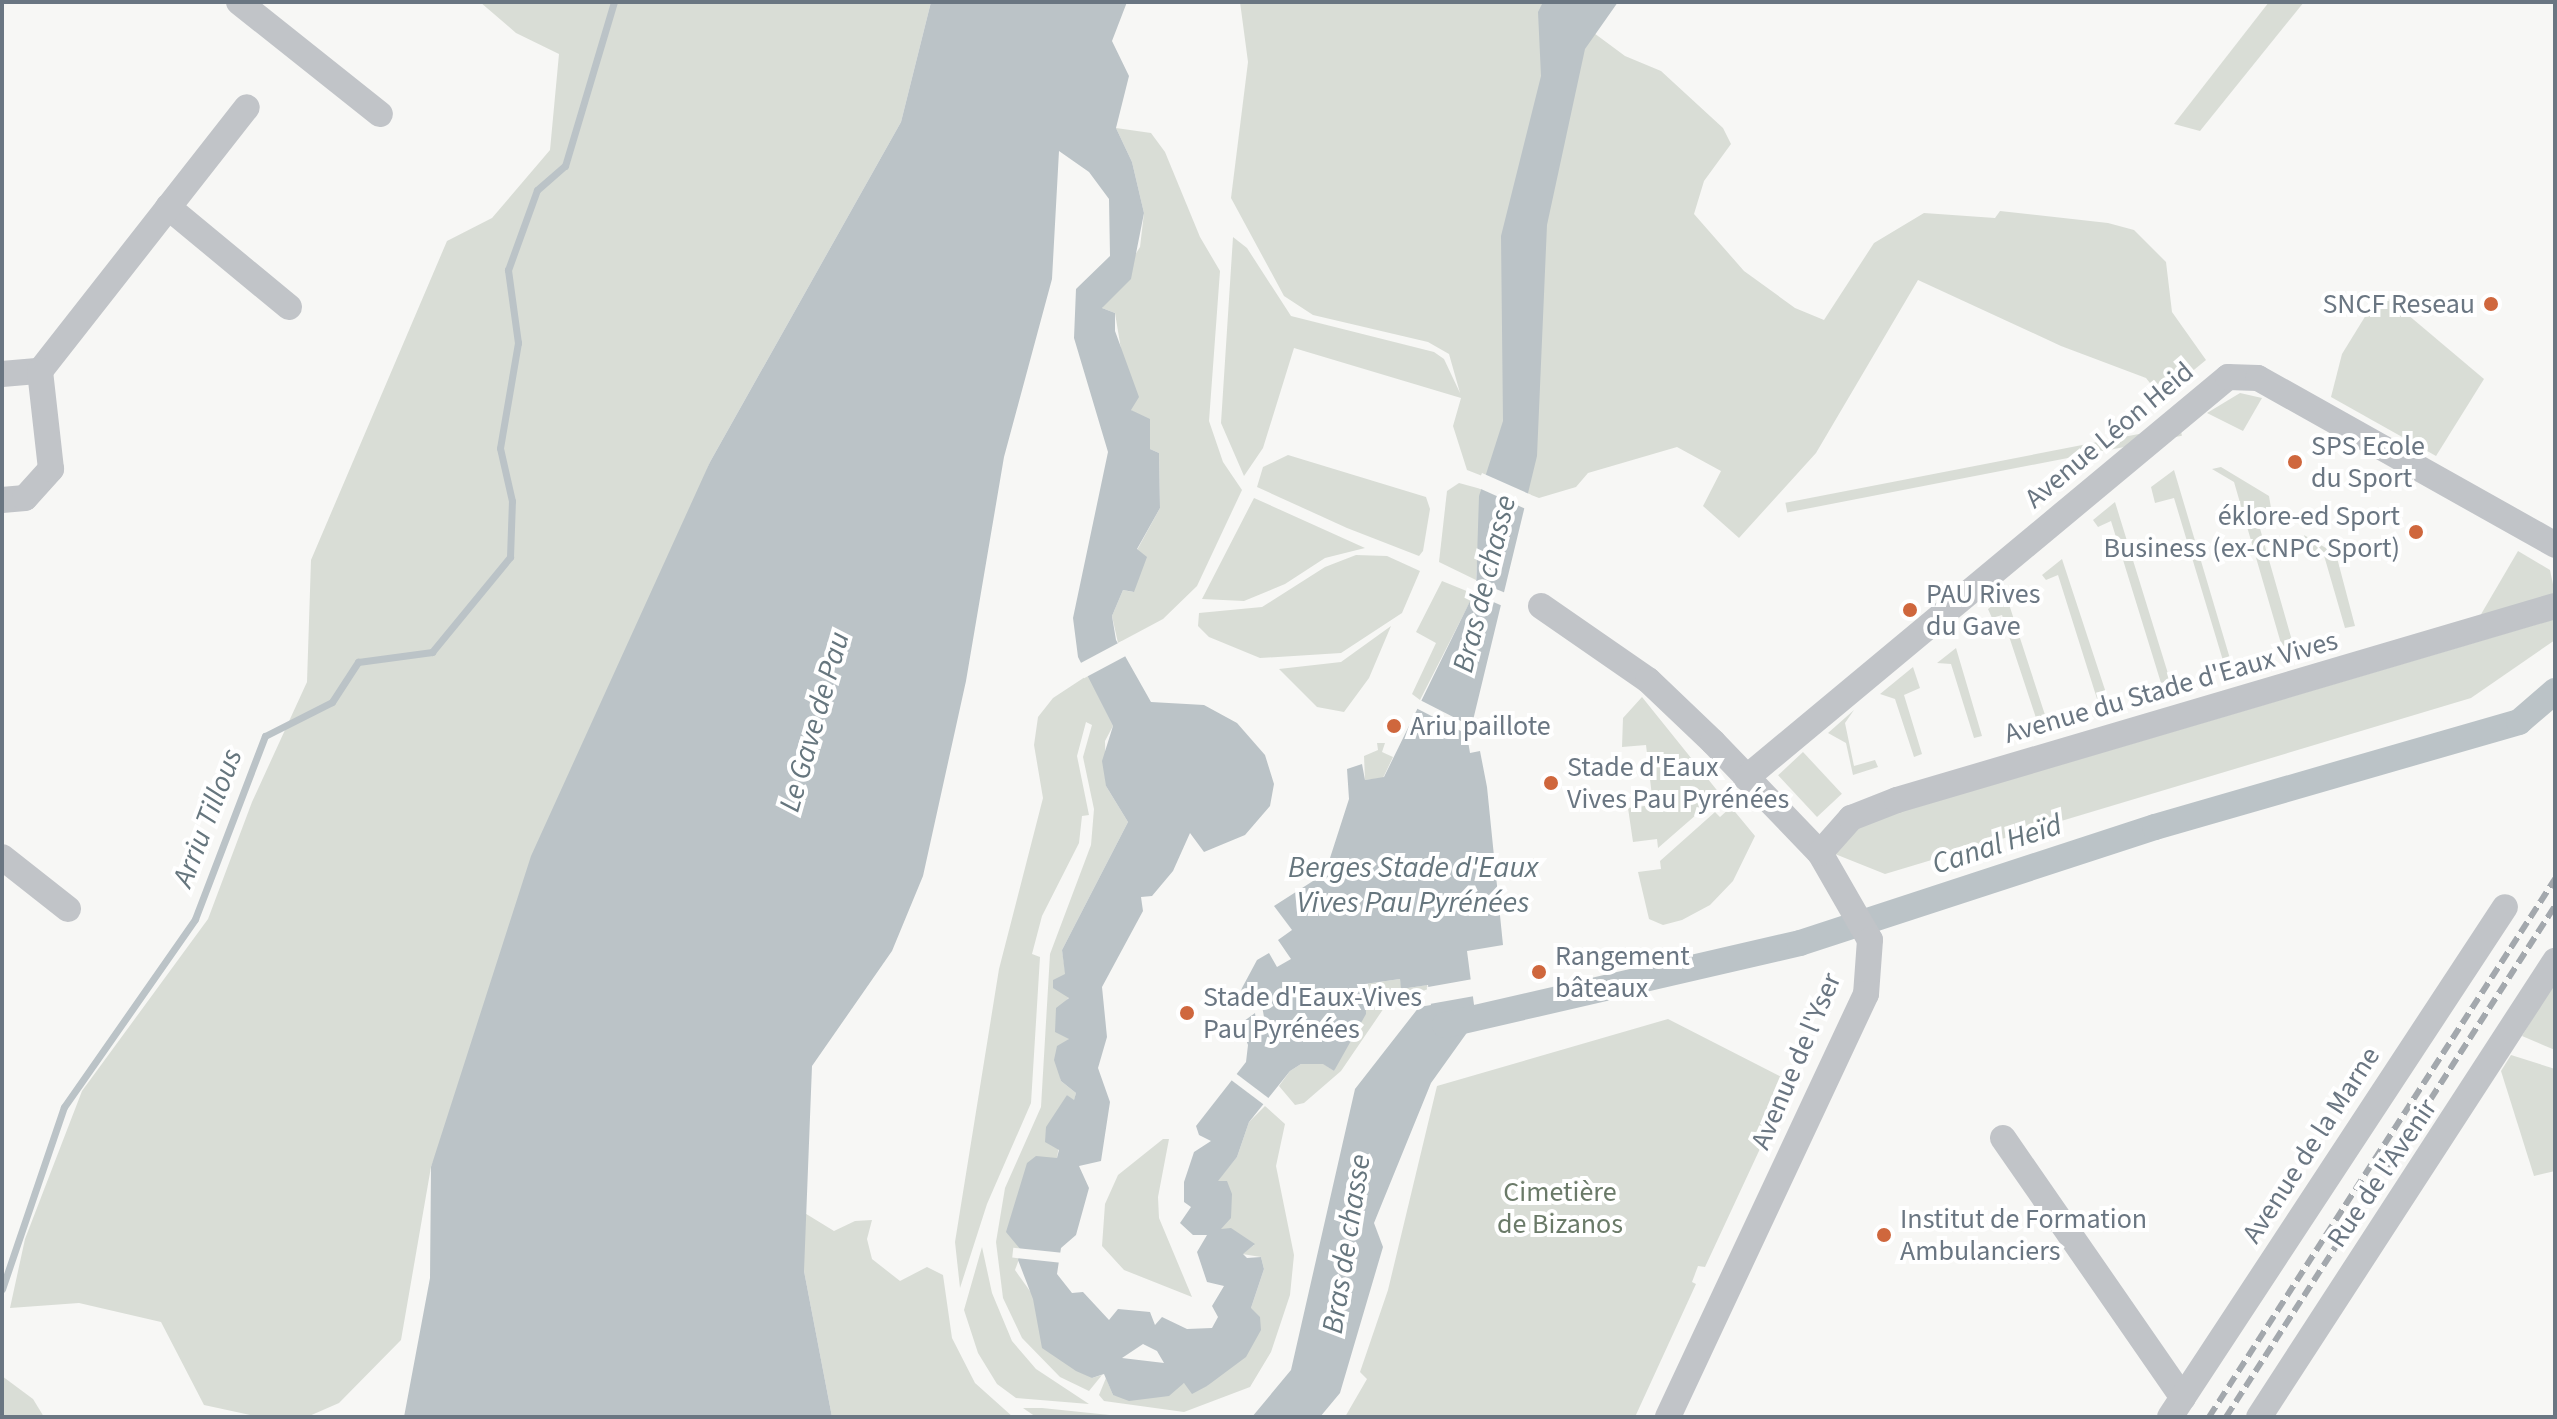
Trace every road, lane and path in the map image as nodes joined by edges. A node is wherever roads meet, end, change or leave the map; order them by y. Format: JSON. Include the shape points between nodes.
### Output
{"nodes":[{"id":1,"x":239,"y":2,"type":"edge"},
{"id":2,"x":247,"y":107,"type":"dead end"},
{"id":3,"x":380,"y":114,"type":"dead end"},
{"id":4,"x":168,"y":207,"type":"junction"},
{"id":5,"x":289,"y":307,"type":"dead end"},
{"id":6,"x":40,"y":371,"type":"junction"},
{"id":7,"x":2,"y":374,"type":"edge"},
{"id":8,"x":2,"y":500,"type":"edge"},
{"id":9,"x":2555,"y":545,"type":"edge"},
{"id":10,"x":1541,"y":606,"type":"dead end"},
{"id":11,"x":2555,"y":606,"type":"edge"},
{"id":12,"x":1746,"y":778,"type":"junction"},
{"id":13,"x":1820,"y":853,"type":"junction"},
{"id":14,"x":2,"y":857,"type":"edge"},
{"id":15,"x":2505,"y":907,"type":"dead end"},
{"id":16,"x":68,"y":909,"type":"dead end"},
{"id":17,"x":2555,"y":961,"type":"edge"},
{"id":18,"x":2003,"y":1138,"type":"dead end"},
{"id":19,"x":2176,"y":1407,"type":"edge"},
{"id":20,"x":1668,"y":1417,"type":"edge"},
{"id":21,"x":2259,"y":1417,"type":"edge"}],
"edges":[{"from":1,"to":3,"type":"street"},
{"from":2,"to":4,"type":"street"},
{"from":4,"to":5,"type":"street"},
{"from":4,"to":6,"type":"street"},
{"from":6,"to":7,"type":"street"},
{"from":6,"to":8,"type":"street","via":[[51,469],[25,498]]},
{"from":9,"to":12,"type":"street","name":"Avenue Léon Heid","via":[[2258,378],[2228,377]]},
{"from":10,"to":12,"type":"street","name":"Avenue de l'Yser","via":[[1648,680]]},
{"from":11,"to":13,"type":"street","name":"Avenue du Stade d'Eaux Vives","via":[[1897,800],[1851,818]]},
{"from":12,"to":13,"type":"street","name":"Avenue de l'Yser"},
{"from":13,"to":20,"type":"street","name":"Avenue de l'Yser","via":[[1870,940],[1866,994]]},
{"from":14,"to":16,"type":"street"},
{"from":15,"to":19,"type":"street","name":"Avenue de la Marne"},
{"from":17,"to":21,"type":"street","name":"Rue de l'Avenir"},
{"from":18,"to":19,"type":"street"}]}
